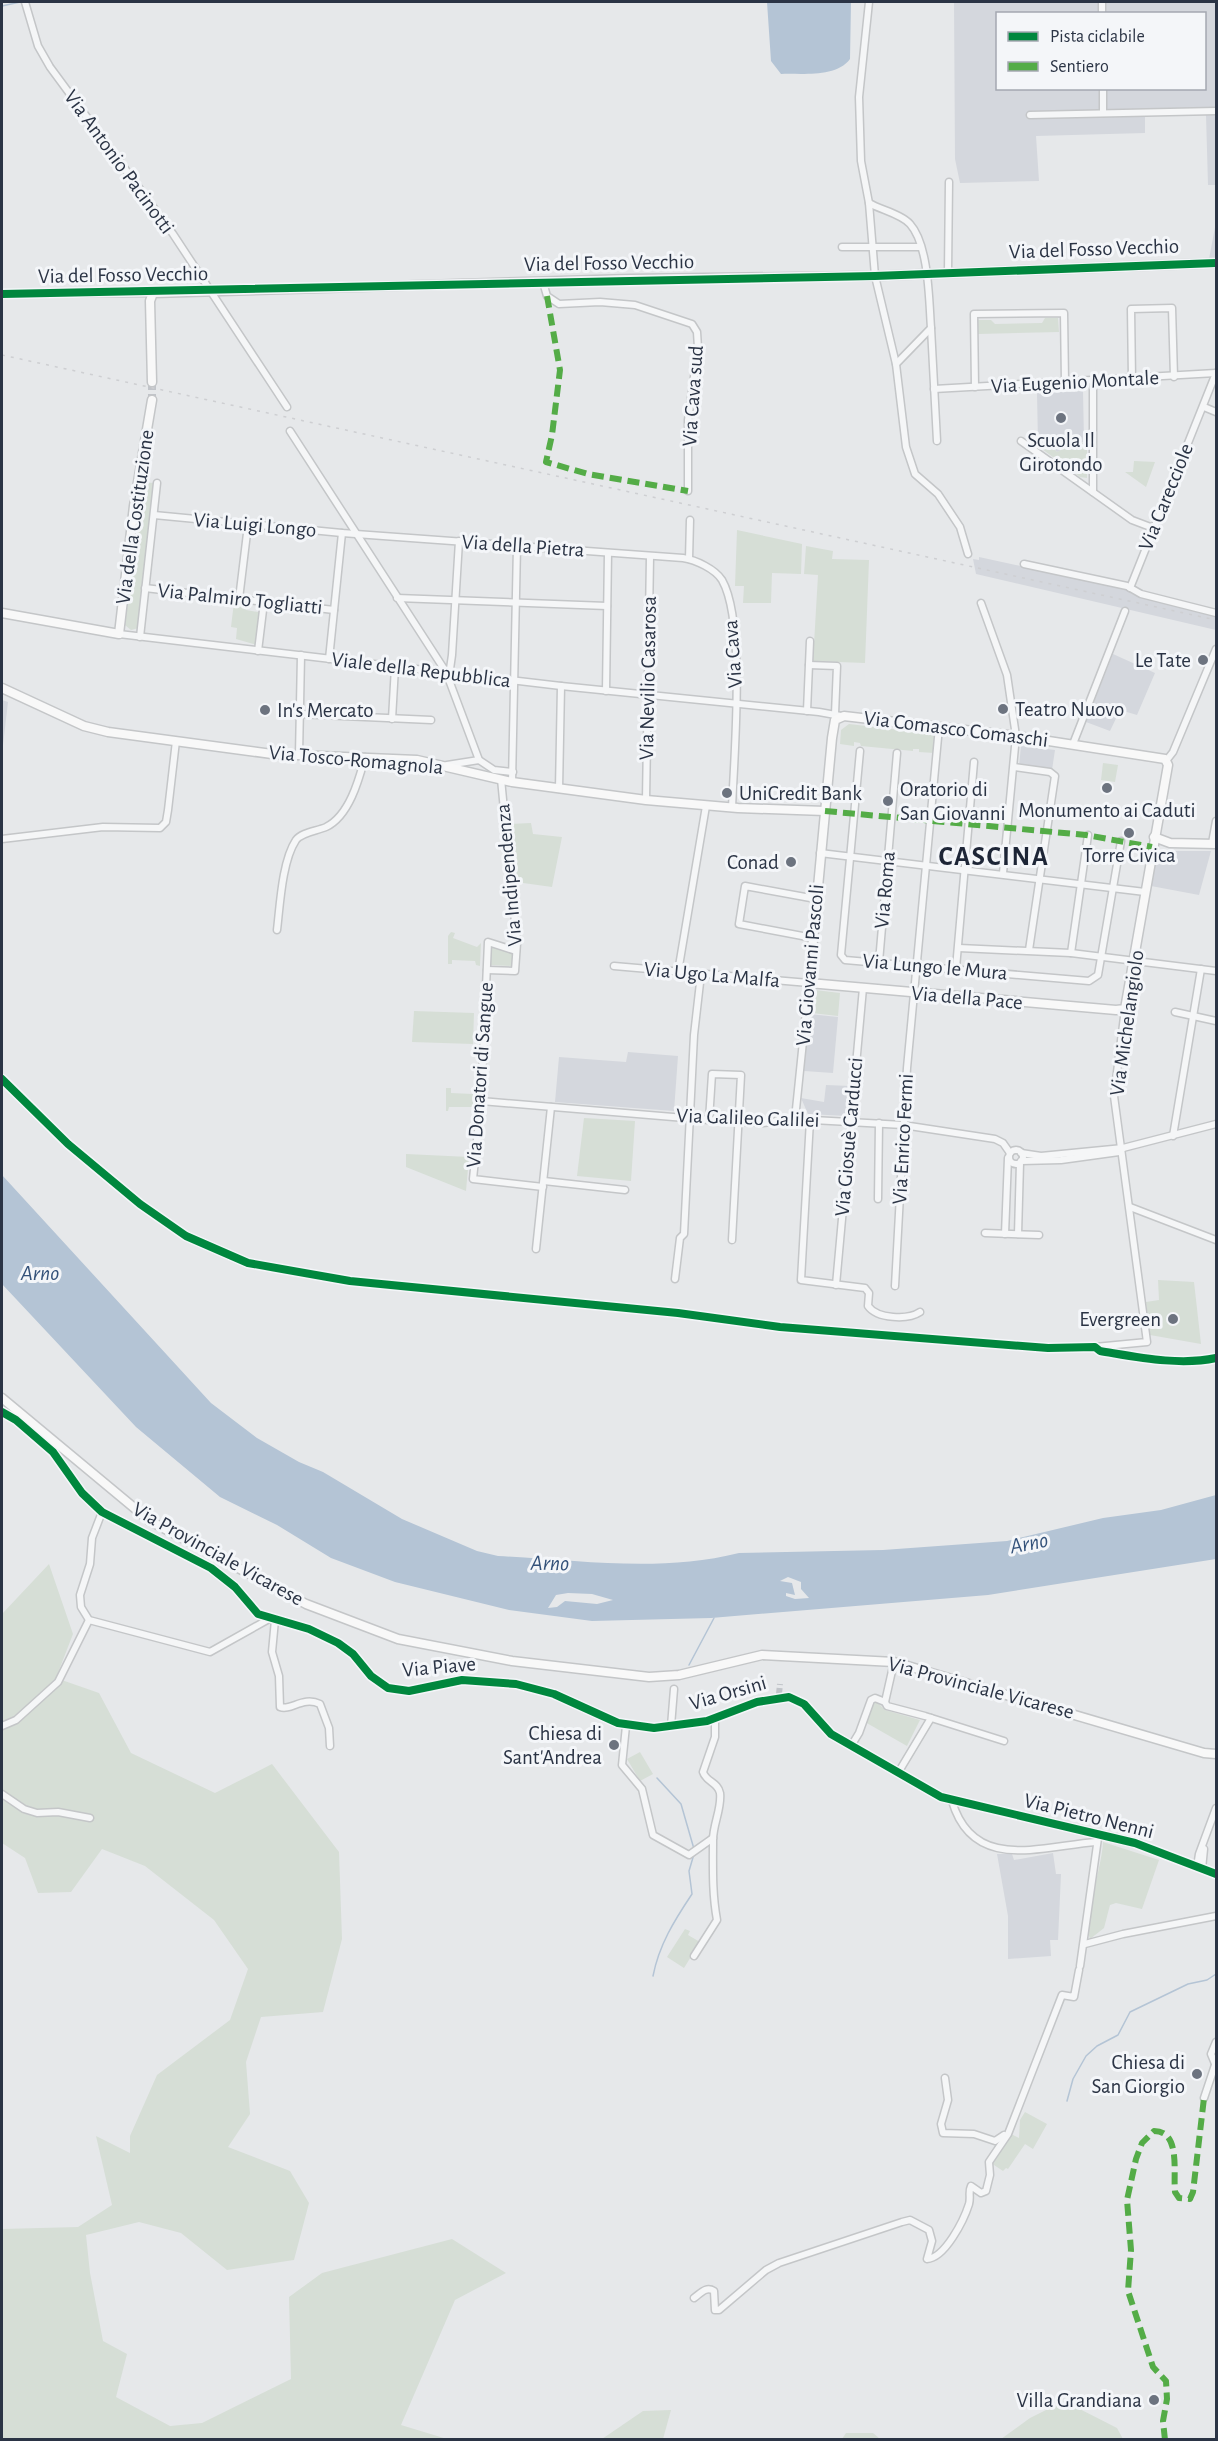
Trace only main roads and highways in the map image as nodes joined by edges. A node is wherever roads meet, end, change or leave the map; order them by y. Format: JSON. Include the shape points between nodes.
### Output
{"nodes":[{"id":1,"x":1216,"y":262,"type":"edge"},
{"id":2,"x":152,"y":382,"type":"tunnel mouth"},
{"id":3,"x":152,"y":400,"type":"tunnel mouth"},
{"id":4,"x":2,"y":613,"type":"edge"},
{"id":5,"x":119,"y":634,"type":"joint"},
{"id":6,"x":2,"y":688,"type":"edge"},
{"id":7,"x":1166,"y":761,"type":"joint"},
{"id":8,"x":825,"y":811,"type":"junction"},
{"id":9,"x":1154,"y":837,"type":"junction"},
{"id":10,"x":1170,"y":843,"type":"junction"},
{"id":11,"x":1214,"y":843,"type":"edge"},
{"id":12,"x":1151,"y":856,"type":"junction"},
{"id":13,"x":809,"y":983,"type":"joint"},
{"id":14,"x":1125,"y":1009,"type":"joint"},
{"id":15,"x":2,"y":1398,"type":"edge"},
{"id":16,"x":1204,"y":1753,"type":"junction"},
{"id":17,"x":1216,"y":1754,"type":"edge"},
{"id":18,"x":1216,"y":1761,"type":"edge"}],
"edges":[{"from":1,"to":2,"type":"main road","name":"Via del Fosso Vecchio","via":[[875,276],[153,293]]},
{"from":3,"to":5,"type":"main road","name":"Via della Costituzione","via":[[134,506]]},
{"from":4,"to":5,"type":"main road","name":"Viale della Repubblica"},
{"from":6,"to":8,"type":"main road","name":"Via Tosco-Romagnola","via":[[90,728],[176,741],[299,756],[417,760],[501,779],[512,777],[560,789],[646,800]]},
{"from":7,"to":8,"type":"main road","name":"Via Comasco Comaschi","via":[[1161,757],[1016,736],[838,715]]},
{"from":7,"to":9,"type":"main road","name":"Via Michelangiolo"},
{"from":8,"to":13,"type":"main road","name":"Via Giovanni Pascoli"},
{"from":9,"to":10,"type":"main road"},
{"from":9,"to":12,"type":"main road","name":"Via Michelangiolo"},
{"from":10,"to":11,"type":"main road"},
{"from":10,"to":12,"type":"main road"},
{"from":12,"to":14,"type":"main road","name":"Via Michelangiolo"},
{"from":13,"to":14,"type":"main road","name":"Via della Pace"},
{"from":15,"to":16,"type":"main road","name":"Via Provinciale Vicarese","via":[[150,1521],[306,1604],[398,1639],[512,1660],[658,1677],[679,1676],[762,1655],[894,1662]]},
{"from":16,"to":17,"type":"main road","name":"Via Provinciale Vicarese"},
{"from":16,"to":18,"type":"main road","name":"Via Provinciale Vicarese"}]}
